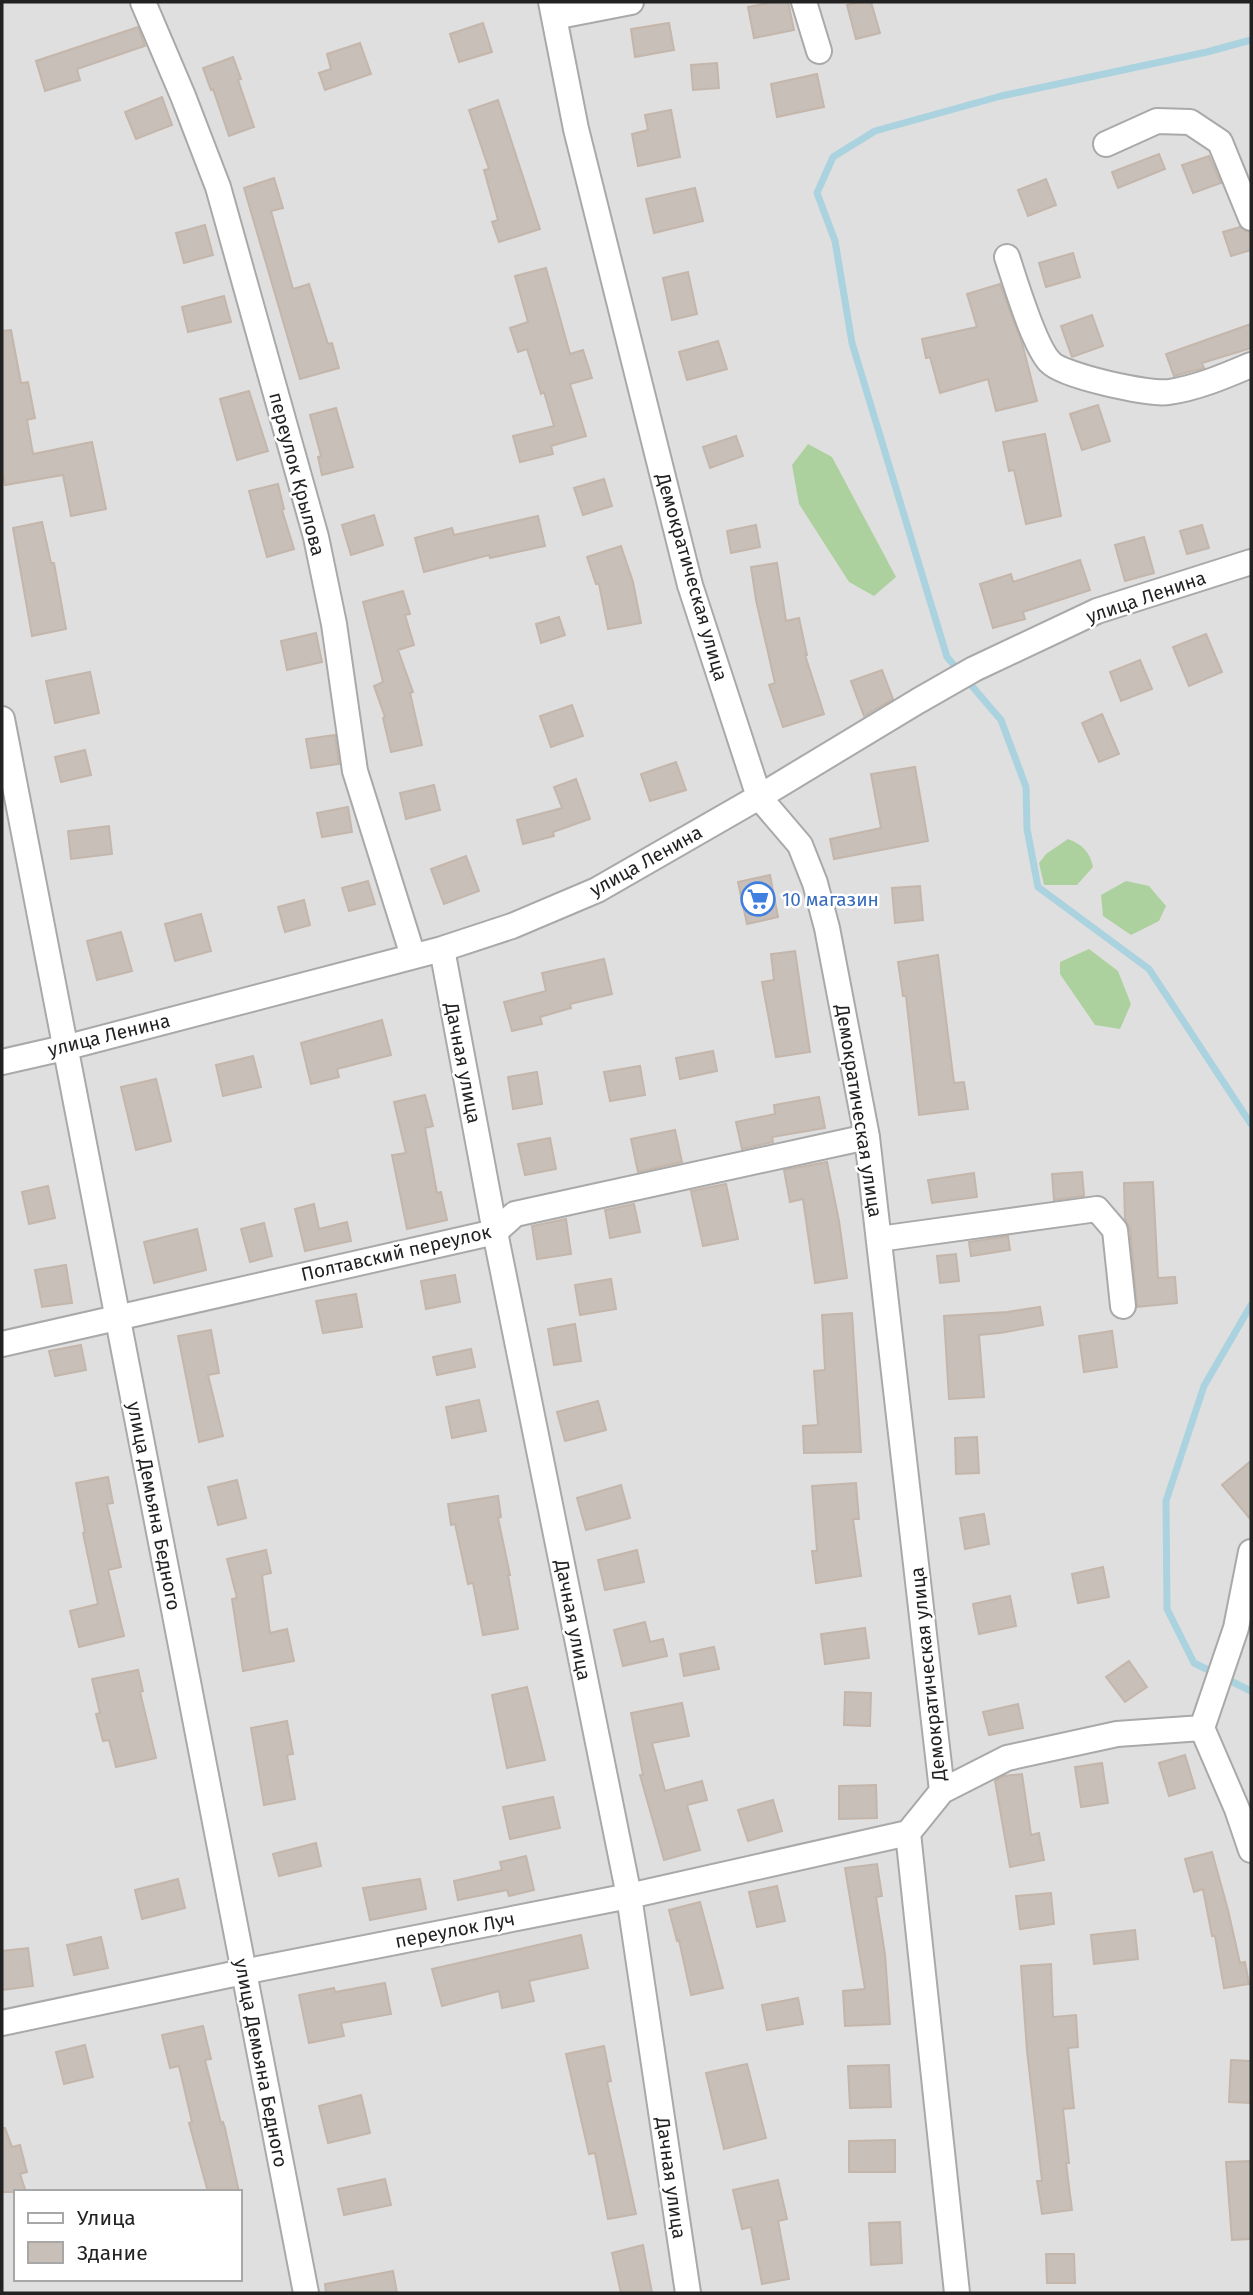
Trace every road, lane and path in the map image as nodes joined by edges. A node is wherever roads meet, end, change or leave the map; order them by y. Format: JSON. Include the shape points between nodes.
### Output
{"nodes":[{"id":1,"x":143,"y":2,"type":"edge"},
{"id":2,"x":631,"y":2,"type":"edge"},
{"id":3,"x":804,"y":2,"type":"edge"},
{"id":4,"x":552,"y":9,"type":"edge"},
{"id":5,"x":819,"y":51,"type":"dead end"},
{"id":6,"x":1106,"y":144,"type":"dead end"},
{"id":7,"x":1251,"y":218,"type":"edge"},
{"id":8,"x":1007,"y":257,"type":"dead end"},
{"id":9,"x":1251,"y":365,"type":"edge"},
{"id":10,"x":1251,"y":562,"type":"edge"},
{"id":11,"x":2,"y":719,"type":"edge"},
{"id":12,"x":759,"y":797,"type":"junction"},
{"id":13,"x":442,"y":949,"type":"junction"},
{"id":14,"x":413,"y":956,"type":"junction"},
{"id":15,"x":68,"y":1047,"type":"junction"},
{"id":16,"x":2,"y":1062,"type":"edge"},
{"id":17,"x":867,"y":1137,"type":"junction"},
{"id":18,"x":495,"y":1232,"type":"junction"},
{"id":19,"x":879,"y":1239,"type":"junction"},
{"id":20,"x":1123,"y":1306,"type":"dead end"},
{"id":21,"x":118,"y":1316,"type":"junction"},
{"id":22,"x":2,"y":1344,"type":"edge"},
{"id":23,"x":1251,"y":1552,"type":"edge"},
{"id":24,"x":1202,"y":1728,"type":"junction"},
{"id":25,"x":942,"y":1791,"type":"junction"},
{"id":26,"x":908,"y":1833,"type":"junction"},
{"id":27,"x":1251,"y":1850,"type":"edge"},
{"id":28,"x":629,"y":1896,"type":"junction"},
{"id":29,"x":243,"y":1972,"type":"junction"},
{"id":30,"x":2,"y":2023,"type":"edge"},
{"id":31,"x":306,"y":2293,"type":"edge"},
{"id":32,"x":688,"y":2293,"type":"edge"},
{"id":33,"x":957,"y":2293,"type":"edge"}],
"edges":[{"from":1,"to":14,"type":"street","name":"переулок Крылова","via":[[222,200],[316,537],[355,771]]},
{"from":2,"to":4,"type":"street"},
{"from":3,"to":5,"type":"street"},
{"from":4,"to":12,"type":"street","name":"Демократическая улица","via":[[576,129],[690,585]]},
{"from":6,"to":7,"type":"street","via":[[1157,121],[1190,122],[1220,142]]},
{"from":8,"to":9,"type":"street","via":[[1035,336],[1050,363],[1075,375],[1167,393]]},
{"from":10,"to":12,"type":"street","name":"улица Ленина","via":[[1097,611],[974,669]]},
{"from":11,"to":15,"type":"street","name":"улица Демьяна Бедного"},
{"from":12,"to":13,"type":"street","name":"улица Ленина","via":[[597,890]]},
{"from":12,"to":17,"type":"street","name":"Демократическая улица","via":[[800,845],[815,883]]},
{"from":13,"to":14,"type":"street","name":"улица Ленина"},
{"from":13,"to":18,"type":"street","name":"Дачная улица"},
{"from":14,"to":15,"type":"street","name":"улица Ленина"},
{"from":15,"to":16,"type":"street","name":"улица Ленина"},
{"from":15,"to":21,"type":"street","name":"улица Демьяна Бедного"},
{"from":17,"to":18,"type":"street","name":"Полтавский переулок","via":[[515,1214]]},
{"from":17,"to":19,"type":"street","name":"Демократическая улица"},
{"from":18,"to":21,"type":"street","name":"Полтавский переулок"},
{"from":18,"to":28,"type":"street","name":"Дачная улица"},
{"from":19,"to":20,"type":"street","via":[[1097,1209],[1115,1230]]},
{"from":19,"to":25,"type":"street","name":"Демократическая улица"},
{"from":21,"to":22,"type":"street","name":"Полтавский переулок"},
{"from":21,"to":29,"type":"street","name":"улица Демьяна Бедного"},
{"from":23,"to":24,"type":"street","via":[[1236,1628]]},
{"from":24,"to":25,"type":"street","via":[[1117,1734],[1007,1758]]},
{"from":24,"to":27,"type":"street"},
{"from":25,"to":26,"type":"street","name":"Демократическая улица"},
{"from":26,"to":28,"type":"street","name":"переулок Луч"},
{"from":26,"to":33,"type":"street"},
{"from":28,"to":29,"type":"street","name":"переулок Луч"},
{"from":28,"to":32,"type":"street","name":"Дачная улица"},
{"from":29,"to":30,"type":"street","name":"переулок Луч"},
{"from":29,"to":31,"type":"street","name":"улица Демьяна Бедного"}]}
